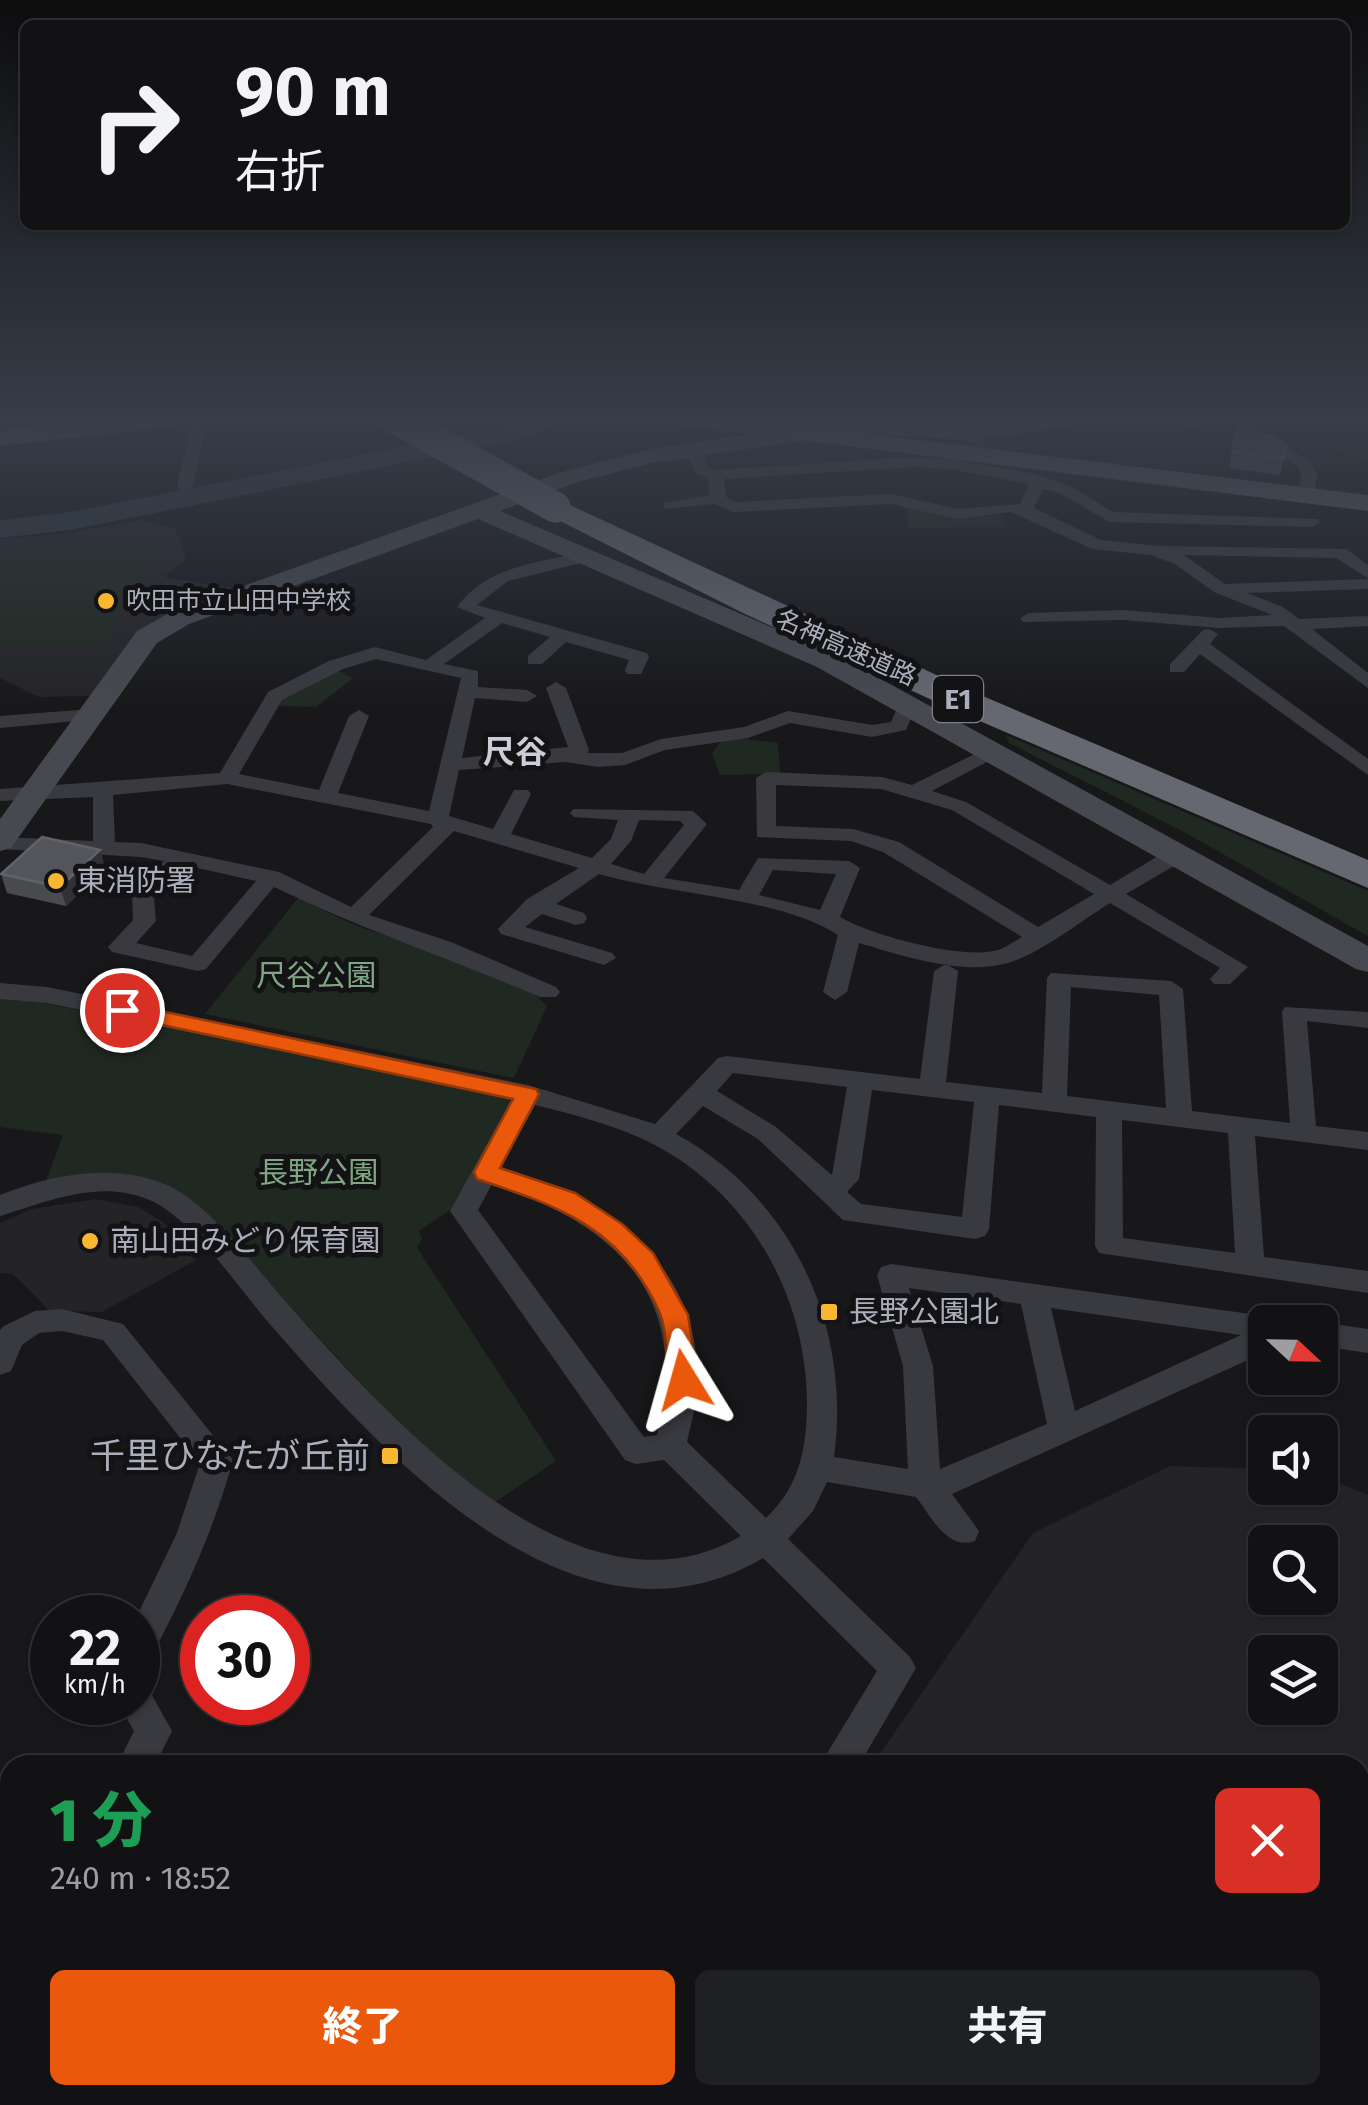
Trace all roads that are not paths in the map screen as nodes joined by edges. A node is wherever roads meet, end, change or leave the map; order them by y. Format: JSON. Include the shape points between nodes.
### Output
{"nodes":[{"id":1,"x":464,"y":515,"type":"edge"},
{"id":2,"x":490,"y":515,"type":"edge"},
{"id":3,"x":588,"y":515,"type":"edge"},
{"id":4,"x":594,"y":515,"type":"edge"},
{"id":5,"x":746,"y":515,"type":"edge"},
{"id":6,"x":1036,"y":515,"type":"edge"},
{"id":7,"x":1106,"y":515,"type":"edge"},
{"id":8,"x":1258,"y":515,"type":"edge"},
{"id":9,"x":1257,"y":521,"type":"junction"},
{"id":10,"x":1312,"y":522,"type":"dead end"},
{"id":11,"x":739,"y":530,"type":"dead end"},
{"id":12,"x":1160,"y":552,"type":"junction"},
{"id":13,"x":583,"y":557,"type":"junction"},
{"id":14,"x":1142,"y":568,"type":"dead end"},
{"id":15,"x":1368,"y":573,"type":"edge"},
{"id":16,"x":1202,"y":578,"type":"junction"},
{"id":17,"x":1177,"y":584,"type":"dead end"},
{"id":18,"x":1368,"y":584,"type":"edge"},
{"id":19,"x":1220,"y":588,"type":"junction"},
{"id":20,"x":1123,"y":615,"type":"junction"},
{"id":21,"x":500,"y":618,"type":"junction"},
{"id":22,"x":1029,"y":618,"type":"dead end"},
{"id":23,"x":1368,"y":621,"type":"edge"},
{"id":24,"x":1219,"y":623,"type":"junction"},
{"id":25,"x":1293,"y":623,"type":"junction"},
{"id":26,"x":563,"y":635,"type":"junction"},
{"id":27,"x":1120,"y":637,"type":"dead end"},
{"id":28,"x":1200,"y":645,"type":"junction"},
{"id":29,"x":535,"y":660,"type":"dead end"},
{"id":30,"x":429,"y":666,"type":"junction"},
{"id":31,"x":1177,"y":668,"type":"dead end"},
{"id":32,"x":634,"y":670,"type":"dead end"},
{"id":33,"x":1363,"y":673,"type":"edge"},
{"id":34,"x":556,"y":688,"type":"dead end"},
{"id":35,"x":467,"y":692,"type":"junction"},
{"id":36,"x":527,"y":696,"type":"dead end"},
{"id":37,"x":908,"y":703,"type":"junction"},
{"id":38,"x":91,"y":715,"type":"junction"},
{"id":39,"x":359,"y":716,"type":"dead end"},
{"id":40,"x":0,"y":722,"type":"edge"},
{"id":41,"x":993,"y":751,"type":"junction"},
{"id":42,"x":565,"y":756,"type":"junction"},
{"id":43,"x":450,"y":765,"type":"junction"},
{"id":44,"x":1368,"y":769,"type":"edge"},
{"id":45,"x":227,"y":778,"type":"junction"},
{"id":46,"x":102,"y":790,"type":"junction"},
{"id":47,"x":915,"y":792,"type":"junction"},
{"id":48,"x":35,"y":793,"type":"junction"},
{"id":49,"x":521,"y":794,"type":"dead end"},
{"id":50,"x":0,"y":795,"type":"edge"},
{"id":51,"x":327,"y":796,"type":"junction"},
{"id":52,"x":581,"y":813,"type":"dead end"},
{"id":53,"x":630,"y":814,"type":"junction"},
{"id":54,"x":438,"y":819,"type":"junction"},
{"id":55,"x":499,"y":837,"type":"junction"},
{"id":56,"x":0,"y":842,"type":"edge"},
{"id":57,"x":104,"y":847,"type":"junction"},
{"id":58,"x":1368,"y":850,"type":"edge"},
{"id":59,"x":1176,"y":855,"type":"junction"},
{"id":60,"x":180,"y":858,"type":"junction"},
{"id":61,"x":595,"y":866,"type":"junction"},
{"id":62,"x":1368,"y":875,"type":"edge"},
{"id":63,"x":271,"y":877,"type":"junction"},
{"id":64,"x":648,"y":882,"type":"junction"},
{"id":65,"x":1111,"y":894,"type":"junction"},
{"id":66,"x":746,"y":898,"type":"junction"},
{"id":67,"x":535,"y":904,"type":"junction"},
{"id":68,"x":354,"y":917,"type":"junction"},
{"id":69,"x":576,"y":918,"type":"dead end"},
{"id":70,"x":828,"y":920,"type":"junction"},
{"id":71,"x":850,"y":933,"type":"junction"},
{"id":72,"x":1038,"y":936,"type":"junction"},
{"id":73,"x":604,"y":958,"type":"dead end"},
{"id":74,"x":1368,"y":961,"type":"edge"},
{"id":75,"x":946,"y":970,"type":"dead end"},
{"id":76,"x":1222,"y":979,"type":"dead end"},
{"id":77,"x":0,"y":992,"type":"edge"},
{"id":78,"x":548,"y":992,"type":"dead end"},
{"id":79,"x":835,"y":992,"type":"dead end"},
{"id":80,"x":1368,"y":1020,"type":"edge"},
{"id":81,"x":861,"y":1080,"type":"junction"},
{"id":82,"x":932,"y":1088,"type":"junction"},
{"id":83,"x":528,"y":1094,"type":"junction"},
{"id":84,"x":703,"y":1094,"type":"junction"},
{"id":85,"x":987,"y":1096,"type":"junction"},
{"id":86,"x":1054,"y":1103,"type":"junction"},
{"id":87,"x":1108,"y":1109,"type":"junction"},
{"id":88,"x":1180,"y":1118,"type":"junction"},
{"id":89,"x":1241,"y":1126,"type":"junction"},
{"id":90,"x":1304,"y":1134,"type":"junction"},
{"id":91,"x":659,"y":1136,"type":"junction"},
{"id":92,"x":1367,"y":1146,"type":"edge"},
{"id":93,"x":486,"y":1172,"type":"junction"},
{"id":94,"x":830,"y":1191,"type":"junction"},
{"id":95,"x":0,"y":1206,"type":"edge"},
{"id":96,"x":1250,"y":1266,"type":"junction"},
{"id":97,"x":1368,"y":1282,"type":"edge"},
{"id":98,"x":1033,"y":1295,"type":"junction"},
{"id":99,"x":1248,"y":1327,"type":"edge"},
{"id":100,"x":1338,"y":1336,"type":"edge"},
{"id":101,"x":1368,"y":1340,"type":"edge"},
{"id":102,"x":1248,"y":1347,"type":"edge"},
{"id":103,"x":0,"y":1363,"type":"edge"},
{"id":104,"x":1064,"y":1429,"type":"junction"},
{"id":105,"x":670,"y":1446,"type":"junction"},
{"id":106,"x":817,"y":1466,"type":"junction"},
{"id":107,"x":925,"y":1485,"type":"junction"},
{"id":108,"x":963,"y":1531,"type":"dead end"},
{"id":109,"x":765,"y":1540,"type":"junction"},
{"id":110,"x":160,"y":1607,"type":"edge"},
{"id":111,"x":150,"y":1725,"type":"edge"},
{"id":112,"x":141,"y":1755,"type":"edge"},
{"id":113,"x":844,"y":1755,"type":"edge"}],
"edges":[{"from":1,"to":38,"type":"street","via":[[180,618],[147,637]]},
{"from":2,"to":13,"type":"street"},
{"from":3,"to":62,"type":"highway","name":"名神高速道路","number":"E1","via":[[727,594]]},
{"from":4,"to":58,"type":"highway","name":"名神高速道路","number":"E1"},
{"from":5,"to":11,"type":"street"},
{"from":6,"to":12,"type":"street","via":[[1098,545]]},
{"from":7,"to":9,"type":"street"},
{"from":8,"to":9,"type":"street"},
{"from":9,"to":10,"type":"street"},
{"from":12,"to":14,"type":"street"},
{"from":12,"to":15,"type":"street","via":[[1340,553]]},
{"from":12,"to":16,"type":"street"},
{"from":13,"to":21,"type":"street","via":[[476,590],[466,607]]},
{"from":13,"to":37,"type":"street","via":[[827,661]]},
{"from":16,"to":17,"type":"street"},
{"from":16,"to":19,"type":"street"},
{"from":18,"to":19,"type":"street"},
{"from":19,"to":25,"type":"street"},
{"from":20,"to":22,"type":"street"},
{"from":20,"to":24,"type":"street"},
{"from":20,"to":27,"type":"street"},
{"from":21,"to":26,"type":"street"},
{"from":21,"to":30,"type":"street"},
{"from":23,"to":25,"type":"street"},
{"from":24,"to":25,"type":"street"},
{"from":24,"to":28,"type":"street"},
{"from":25,"to":33,"type":"street"},
{"from":26,"to":29,"type":"street"},
{"from":26,"to":32,"type":"street","via":[[640,656]]},
{"from":28,"to":31,"type":"street"},
{"from":28,"to":44,"type":"street"},
{"from":30,"to":35,"type":"street","via":[[471,675]]},
{"from":30,"to":45,"type":"street","via":[[375,652],[275,696]]},
{"from":34,"to":42,"type":"street","via":[[578,750]]},
{"from":35,"to":36,"type":"street"},
{"from":35,"to":43,"type":"street"},
{"from":37,"to":41,"type":"street"},
{"from":37,"to":42,"type":"street","via":[[900,726],[872,731],[788,717],[625,759]]},
{"from":38,"to":40,"type":"street"},
{"from":38,"to":48,"type":"street"},
{"from":39,"to":51,"type":"street"},
{"from":41,"to":47,"type":"street"},
{"from":41,"to":59,"type":"street"},
{"from":42,"to":43,"type":"street"},
{"from":43,"to":54,"type":"street"},
{"from":45,"to":46,"type":"street"},
{"from":45,"to":51,"type":"street"},
{"from":46,"to":48,"type":"street"},
{"from":46,"to":57,"type":"street"},
{"from":47,"to":65,"type":"street","via":[[959,806]]},
{"from":47,"to":72,"type":"street","via":[[882,783],[766,778],[766,832],[853,835],[891,846]]},
{"from":48,"to":50,"type":"street"},
{"from":48,"to":56,"type":"street"},
{"from":49,"to":55,"type":"street"},
{"from":51,"to":54,"type":"street"},
{"from":52,"to":53,"type":"street"},
{"from":53,"to":61,"type":"street","via":[[622,841]]},
{"from":53,"to":64,"type":"street","via":[[686,815],[696,824]]},
{"from":54,"to":55,"type":"street"},
{"from":54,"to":68,"type":"street","via":[[444,828]]},
{"from":55,"to":61,"type":"street"},
{"from":56,"to":57,"type":"street"},
{"from":57,"to":60,"type":"street"},
{"from":59,"to":65,"type":"street"},
{"from":59,"to":74,"type":"street"},
{"from":60,"to":63,"type":"street"},
{"from":60,"to":63,"type":"street","via":[[143,897],[145,921],[120,947],[198,964]]},
{"from":61,"to":64,"type":"street"},
{"from":61,"to":67,"type":"street"},
{"from":63,"to":68,"type":"street"},
{"from":64,"to":66,"type":"street"},
{"from":65,"to":72,"type":"street"},
{"from":65,"to":76,"type":"street","via":[[1236,967]]},
{"from":66,"to":70,"type":"street"},
{"from":66,"to":70,"type":"street","via":[[766,863],[849,868]]},
{"from":67,"to":69,"type":"street"},
{"from":67,"to":73,"type":"street","via":[[508,929]]},
{"from":68,"to":78,"type":"street"},
{"from":70,"to":71,"type":"street"},
{"from":71,"to":72,"type":"street","via":[[916,952],[986,959],[1006,956]]},
{"from":71,"to":79,"type":"street"},
{"from":75,"to":82,"type":"street"},
{"from":77,"to":83,"type":"street","via":[[47,994]]},
{"from":80,"to":90,"type":"street","via":[[1294,1012]]},
{"from":81,"to":82,"type":"street"},
{"from":81,"to":84,"type":"street","via":[[726,1064]]},
{"from":81,"to":94,"type":"street","via":[[845,1180]]},
{"from":82,"to":85,"type":"street"},
{"from":83,"to":91,"type":"street"},
{"from":83,"to":93,"type":"street"},
{"from":84,"to":91,"type":"street"},
{"from":84,"to":94,"type":"street","via":[[767,1133]]},
{"from":85,"to":86,"type":"street"},
{"from":85,"to":94,"type":"street","via":[[975,1229],[852,1214]]},
{"from":86,"to":87,"type":"street"},
{"from":86,"to":88,"type":"street","via":[[1059,978],[1171,989]]},
{"from":87,"to":88,"type":"street"},
{"from":87,"to":96,"type":"street","via":[[1109,1246]]},
{"from":88,"to":89,"type":"street"},
{"from":89,"to":90,"type":"street"},
{"from":89,"to":96,"type":"street"},
{"from":90,"to":92,"type":"street"},
{"from":91,"to":106,"type":"street","via":[[716,1175],[789,1262],[814,1323],[822,1384]]},
{"from":93,"to":105,"type":"street","via":[[464,1211],[636,1450]]},
{"from":93,"to":105,"type":"street","via":[[566,1200],[644,1260],[674,1315],[684,1380]]},
{"from":95,"to":109,"type":"street","via":[[59,1187],[104,1183],[157,1192],[196,1220],[402,1447],[562,1556],[610,1572],[669,1577],[727,1563]]},
{"from":96,"to":97,"type":"street"},
{"from":98,"to":99,"type":"street"},
{"from":98,"to":104,"type":"street"},
{"from":98,"to":107,"type":"street","via":[[891,1275],[918,1366]]},
{"from":100,"to":101,"type":"street"},
{"from":102,"to":104,"type":"street"},
{"from":103,"to":110,"type":"street","via":[[11,1336],[26,1325],[90,1322],[113,1332],[217,1460]]},
{"from":104,"to":107,"type":"street","via":[[954,1480]]},
{"from":105,"to":109,"type":"street"},
{"from":106,"to":107,"type":"street"},
{"from":106,"to":109,"type":"street","via":[[796,1505]]},
{"from":107,"to":108,"type":"street"},
{"from":109,"to":113,"type":"street","via":[[898,1668]]},
{"from":111,"to":112,"type":"street","via":[[154,1731]]}]}
